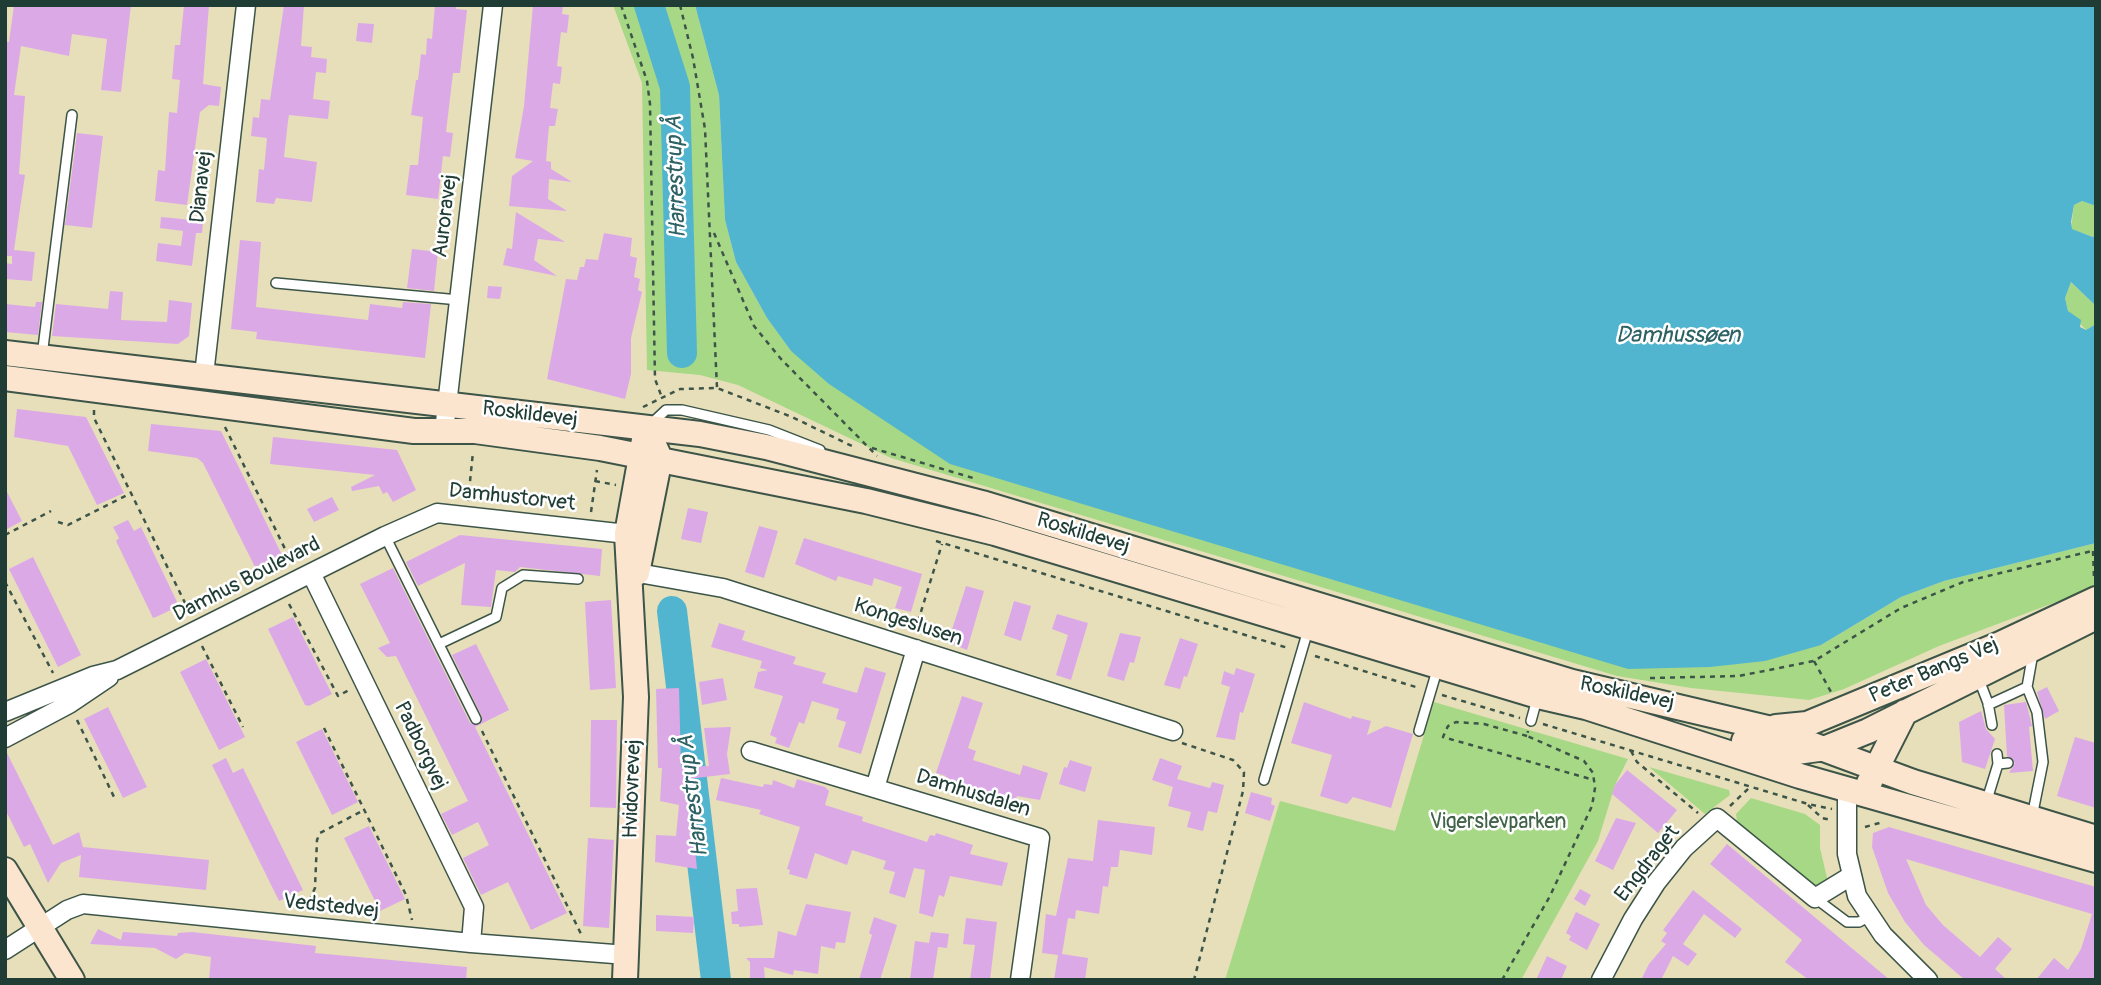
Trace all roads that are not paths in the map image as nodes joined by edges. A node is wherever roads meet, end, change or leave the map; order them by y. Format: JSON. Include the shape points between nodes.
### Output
{"nodes":[{"id":1,"x":246,"y":5,"type":"edge"},
{"id":2,"x":494,"y":5,"type":"edge"},
{"id":3,"x":72,"y":115,"type":"dead end"},
{"id":4,"x":276,"y":283,"type":"dead end"},
{"id":5,"x":459,"y":300,"type":"junction"},
{"id":6,"x":5,"y":353,"type":"edge"},
{"id":7,"x":42,"y":357,"type":"junction"},
{"id":8,"x":204,"y":375,"type":"junction"},
{"id":9,"x":5,"y":378,"type":"edge"},
{"id":10,"x":446,"y":404,"type":"junction"},
{"id":11,"x":647,"y":429,"type":"junction"},
{"id":12,"x":444,"y":431,"type":"junction"},
{"id":13,"x":650,"y":456,"type":"junction"},
{"id":14,"x":391,"y":533,"type":"junction"},
{"id":15,"x":627,"y":534,"type":"junction"},
{"id":16,"x":632,"y":571,"type":"junction"},
{"id":17,"x":305,"y":575,"type":"junction"},
{"id":18,"x":578,"y":579,"type":"dead end"},
{"id":19,"x":2096,"y":599,"type":"edge"},
{"id":20,"x":2096,"y":617,"type":"edge"},
{"id":21,"x":1309,"y":625,"type":"junction"},
{"id":22,"x":439,"y":644,"type":"junction"},
{"id":23,"x":913,"y":648,"type":"junction"},
{"id":24,"x":2034,"y":648,"type":"junction"},
{"id":25,"x":1438,"y":665,"type":"junction"},
{"id":26,"x":1942,"y":668,"type":"junction"},
{"id":27,"x":1977,"y":675,"type":"junction"},
{"id":28,"x":2027,"y":687,"type":"junction"},
{"id":29,"x":65,"y":696,"type":"junction"},
{"id":30,"x":1538,"y":696,"type":"junction"},
{"id":31,"x":1989,"y":705,"type":"junction"},
{"id":32,"x":1586,"y":707,"type":"junction"},
{"id":33,"x":5,"y":712,"type":"edge"},
{"id":34,"x":1905,"y":712,"type":"junction"},
{"id":35,"x":476,"y":719,"type":"road end"},
{"id":36,"x":1531,"y":721,"type":"road end"},
{"id":37,"x":1992,"y":724,"type":"dead end"},
{"id":38,"x":1767,"y":728,"type":"junction"},
{"id":39,"x":1173,"y":730,"type":"road end"},
{"id":40,"x":1419,"y":732,"type":"dead end"},
{"id":41,"x":5,"y":738,"type":"edge"},
{"id":42,"x":1852,"y":747,"type":"junction"},
{"id":43,"x":1826,"y":748,"type":"junction"},
{"id":44,"x":751,"y":751,"type":"dead end"},
{"id":45,"x":2032,"y":762,"type":"dead end"},
{"id":46,"x":2043,"y":762,"type":"junction"},
{"id":47,"x":2008,"y":763,"type":"dead end"},
{"id":48,"x":1877,"y":769,"type":"junction"},
{"id":49,"x":1264,"y":780,"type":"dead end"},
{"id":50,"x":875,"y":788,"type":"junction"},
{"id":51,"x":1853,"y":797,"type":"junction"},
{"id":52,"x":1985,"y":805,"type":"junction"},
{"id":53,"x":2032,"y":818,"type":"junction"},
{"id":54,"x":2096,"y":838,"type":"edge"},
{"id":55,"x":2096,"y":860,"type":"edge"},
{"id":56,"x":5,"y":870,"type":"edge"},
{"id":57,"x":1851,"y":876,"type":"junction"},
{"id":58,"x":1815,"y":898,"type":"junction"},
{"id":59,"x":1870,"y":916,"type":"junction"},
{"id":60,"x":38,"y":928,"type":"junction"},
{"id":61,"x":471,"y":943,"type":"junction"},
{"id":62,"x":5,"y":950,"type":"edge"},
{"id":63,"x":627,"y":955,"type":"junction"},
{"id":64,"x":72,"y":980,"type":"edge"},
{"id":65,"x":625,"y":980,"type":"edge"},
{"id":66,"x":1020,"y":980,"type":"edge"},
{"id":67,"x":1601,"y":980,"type":"edge"},
{"id":68,"x":1928,"y":980,"type":"edge"}],
"edges":[{"from":1,"to":8,"type":"street","name":"Dianavej"},
{"from":2,"to":5,"type":"street","name":"Auroravej"},
{"from":3,"to":7,"type":"lane"},
{"from":4,"to":5,"type":"lane"},
{"from":5,"to":10,"type":"street","name":"Auroravej"},
{"from":6,"to":7,"type":"main road","name":"Roskildevej"},
{"from":7,"to":8,"type":"main road","name":"Roskildevej"},
{"from":8,"to":10,"type":"main road","name":"Roskildevej"},
{"from":9,"to":12,"type":"main road","name":"Roskildevej","via":[[414,432]]},
{"from":10,"to":11,"type":"main road","name":"Roskildevej"},
{"from":10,"to":12,"type":"street","name":"Auroravej"},
{"from":11,"to":13,"type":"main road"},
{"from":11,"to":38,"type":"main road","name":"Roskildevej","via":[[700,434],[881,468],[1572,682]]},
{"from":12,"to":13,"type":"main road","name":"Roskildevej","via":[[475,431]]},
{"from":13,"to":15,"type":"main road","name":"Hvidovrevej"},
{"from":13,"to":16,"type":"main road","name":"Hvidovrevej"},
{"from":13,"to":21,"type":"main road","name":"Roskildevej","via":[[968,526]]},
{"from":14,"to":15,"type":"street","name":"Damhustorvet","via":[[437,513]]},
{"from":14,"to":17,"type":"street","name":"Damhus Boulevard"},
{"from":14,"to":22,"type":"lane"},
{"from":15,"to":16,"type":"main road","name":"Hvidovrevej"},
{"from":16,"to":23,"type":"street","name":"Kongeslusen","via":[[723,589]]},
{"from":16,"to":63,"type":"main road","name":"Hvidovrevej","via":[[636,697]]},
{"from":17,"to":29,"type":"street","name":"Damhus Boulevard"},
{"from":17,"to":61,"type":"street","name":"Padborgvej","via":[[364,683],[474,907]]},
{"from":18,"to":22,"type":"lane","via":[[523,575],[502,588],[496,617]]},
{"from":19,"to":26,"type":"main road","name":"Peter Bangs Vej"},
{"from":20,"to":24,"type":"main road","name":"Peter Bangs Vej"},
{"from":21,"to":25,"type":"main road","name":"Roskildevej"},
{"from":21,"to":49,"type":"lane"},
{"from":22,"to":35,"type":"lane"},
{"from":23,"to":39,"type":"street","name":"Kongeslusen"},
{"from":23,"to":50,"type":"street"},
{"from":24,"to":27,"type":"main road","name":"Peter Bangs Vej"},
{"from":24,"to":28,"type":"lane"},
{"from":25,"to":30,"type":"main road","name":"Roskildevej"},
{"from":25,"to":40,"type":"lane"},
{"from":26,"to":38,"type":"main road","name":"Peter Bangs Vej","via":[[1807,724]]},
{"from":26,"to":42,"type":"main road","via":[[1860,720]]},
{"from":27,"to":31,"type":"lane"},
{"from":27,"to":34,"type":"main road","name":"Peter Bangs Vej"},
{"from":28,"to":31,"type":"lane"},
{"from":28,"to":46,"type":"lane","via":[[2037,712]]},
{"from":29,"to":33,"type":"street","name":"Damhus Boulevard"},
{"from":29,"to":41,"type":"street","name":"Damhus Boulevard"},
{"from":30,"to":32,"type":"main road","name":"Roskildevej"},
{"from":30,"to":36,"type":"lane"},
{"from":31,"to":37,"type":"lane"},
{"from":32,"to":43,"type":"main road","name":"Peter Bangs Vej","via":[[1673,723],[1789,753]]},
{"from":32,"to":51,"type":"main road","name":"Roskildevej"},
{"from":34,"to":42,"type":"main road","name":"Peter Bangs Vej"},
{"from":34,"to":48,"type":"main road"},
{"from":38,"to":43,"type":"main road","name":"Roskildevej"},
{"from":42,"to":43,"type":"main road","name":"Peter Bangs Vej"},
{"from":42,"to":48,"type":"main road"},
{"from":42,"to":51,"type":"main road"},
{"from":44,"to":50,"type":"street","name":"Damhusdalen"},
{"from":45,"to":46,"type":"lane"},
{"from":46,"to":53,"type":"lane"},
{"from":47,"to":52,"type":"lane","via":[[1997,759]]},
{"from":48,"to":51,"type":"main road"},
{"from":48,"to":52,"type":"main road"},
{"from":50,"to":66,"type":"street","name":"Damhusdalen","via":[[1040,838]]},
{"from":51,"to":55,"type":"main road","name":"Roskildevej"},
{"from":51,"to":57,"type":"street","via":[[1847,855]]},
{"from":52,"to":53,"type":"main road"},
{"from":53,"to":54,"type":"main road"},
{"from":56,"to":60,"type":"main road"},
{"from":57,"to":58,"type":"street"},
{"from":57,"to":59,"type":"street"},
{"from":58,"to":59,"type":"lane","via":[[1847,922]]},
{"from":58,"to":67,"type":"street","name":"Engdraget","via":[[1714,821],[1656,883]]},
{"from":59,"to":68,"type":"street"},
{"from":60,"to":61,"type":"street","name":"Vedstedvej","via":[[83,904]]},
{"from":60,"to":62,"type":"street","name":"Vedstedvej"},
{"from":60,"to":64,"type":"main road"},
{"from":61,"to":63,"type":"street","name":"Vedstedvej"},
{"from":63,"to":65,"type":"main road","name":"Hvidovrevej"}]}
